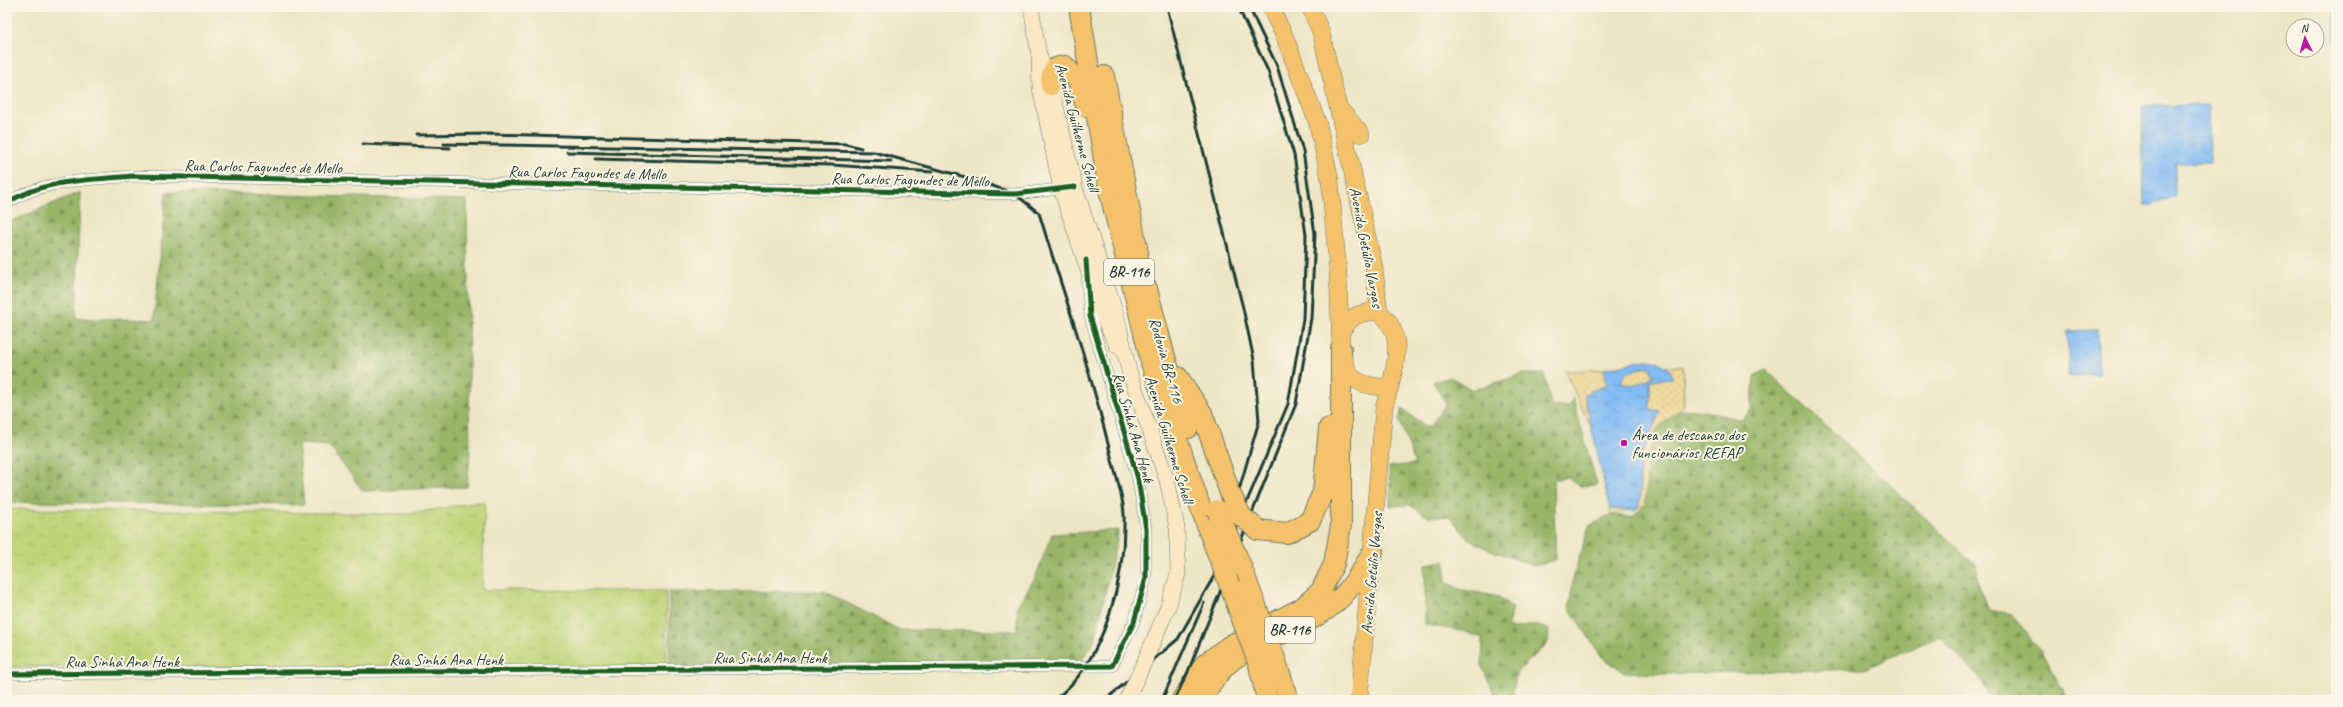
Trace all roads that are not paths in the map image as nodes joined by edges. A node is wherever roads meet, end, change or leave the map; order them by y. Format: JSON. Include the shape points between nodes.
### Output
{"nodes":[{"id":1,"x":1031,"y":7,"type":"edge"},
{"id":2,"x":1064,"y":7,"type":"edge"},
{"id":3,"x":1079,"y":7,"type":"edge"},
{"id":4,"x":1091,"y":7,"type":"edge"},
{"id":5,"x":1270,"y":7,"type":"edge"},
{"id":6,"x":1310,"y":7,"type":"edge"},
{"id":7,"x":1085,"y":38,"type":"junction"},
{"id":8,"x":1039,"y":55,"type":"junction"},
{"id":9,"x":1051,"y":85,"type":"junction"},
{"id":10,"x":1337,"y":106,"type":"junction"},
{"id":11,"x":1361,"y":134,"type":"dead end"},
{"id":12,"x":1104,"y":158,"type":"junction"},
{"id":13,"x":1068,"y":188,"type":"junction"},
{"id":14,"x":7,"y":203,"type":"edge"},
{"id":15,"x":1092,"y":258,"type":"junction"},
{"id":16,"x":1379,"y":312,"type":"junction"},
{"id":17,"x":1340,"y":341,"type":"junction"},
{"id":18,"x":1165,"y":357,"type":"junction"},
{"id":19,"x":1389,"y":388,"type":"junction"},
{"id":20,"x":1373,"y":552,"type":"junction"},
{"id":21,"x":1266,"y":661,"type":"junction"},
{"id":22,"x":7,"y":674,"type":"edge"},
{"id":23,"x":1127,"y":700,"type":"edge"},
{"id":24,"x":1182,"y":700,"type":"edge"},
{"id":25,"x":1200,"y":700,"type":"edge"},
{"id":26,"x":1267,"y":700,"type":"edge"},
{"id":27,"x":1289,"y":700,"type":"edge"},
{"id":28,"x":1359,"y":700,"type":"edge"}],
"edges":[{"from":1,"to":8,"type":"main road","name":"Avenida Guilherme Schell"},
{"from":2,"to":7,"type":"highway","number":"BR-116"},
{"from":3,"to":7,"type":"highway","name":"Rodovia BR-116","number":"BR-116"},
{"from":4,"to":18,"type":"highway","name":"Rodovia BR-116","number":"BR-116","via":[[1136,245]]},
{"from":5,"to":17,"type":"main road","name":"Avenida Getúlio Vargas","via":[[1284,35],[1318,124],[1330,180],[1338,273]]},
{"from":6,"to":10,"type":"main road","name":"Avenida Getúlio Vargas","via":[[1321,32]]},
{"from":7,"to":12,"type":"highway","name":"Rodovia BR-116","number":"BR-116"},
{"from":8,"to":9,"type":"main road","name":"Avenida Guilherme Schell"},
{"from":8,"to":13,"type":"main road","name":"Avenida Guilherme Schell","via":[[1040,88]]},
{"from":9,"to":12,"type":"highway","via":[[1051,74],[1058,66],[1065,66],[1071,71],[1078,81]]},
{"from":9,"to":13,"type":"main road","name":"Avenida Guilherme Schell"},
{"from":10,"to":11,"type":"main road"},
{"from":10,"to":16,"type":"main road","name":"Avenida Getúlio Vargas","via":[[1374,267]]},
{"from":12,"to":21,"type":"highway","name":"Rodovia BR-116","number":"BR-116","bridge":true,"via":[[1109,190],[1152,366],[1242,619]]},
{"from":13,"to":14,"type":"street","name":"Rua Carlos Fagundes de Mello","via":[[1015,194],[163,177],[97,178],[44,187]]},
{"from":13,"to":15,"type":"main road","name":"Avenida Guilherme Schell"},
{"from":15,"to":22,"type":"street","name":"Rua Sinhá Ana Henk","via":[[1090,316],[1138,479],[1146,529],[1146,578],[1134,622],[1112,666]]},
{"from":15,"to":23,"type":"main road","name":"Avenida Guilherme Schell","bridge":true,"via":[[1105,321],[1129,371],[1167,480],[1177,528],[1178,574],[1168,607]]},
{"from":16,"to":17,"type":"main road","via":[[1357,314],[1348,320]]},
{"from":16,"to":19,"type":"main road","name":"Avenida Getúlio Vargas","via":[[1388,319],[1397,347],[1396,366]]},
{"from":17,"to":18,"type":"highway","number":"BR-116","bridge":true,"via":[[1323,492],[1310,521],[1287,534],[1258,530],[1242,516],[1230,493],[1202,413]]},
{"from":17,"to":19,"type":"main road","via":[[1343,360],[1356,380],[1364,385]]},
{"from":17,"to":24,"type":"highway","via":[[1341,525],[1334,564],[1321,591],[1302,608],[1229,646],[1205,664]]},
{"from":18,"to":21,"type":"highway","name":"Rodovia BR-116","number":"BR-116","bridge":true,"via":[[1198,460],[1256,606]]},
{"from":19,"to":20,"type":"main road","name":"Avenida Getúlio Vargas","via":[[1384,408]]},
{"from":20,"to":25,"type":"highway","number":"BR-116","via":[[1356,581],[1331,607],[1302,625],[1235,658],[1217,675]]},
{"from":20,"to":28,"type":"main road","name":"Avenida Getúlio Vargas"},
{"from":21,"to":26,"type":"highway","name":"Rodovia BR-116","number":"BR-116"},
{"from":21,"to":27,"type":"highway","name":"Rodovia BR-116","number":"BR-116"}]}
